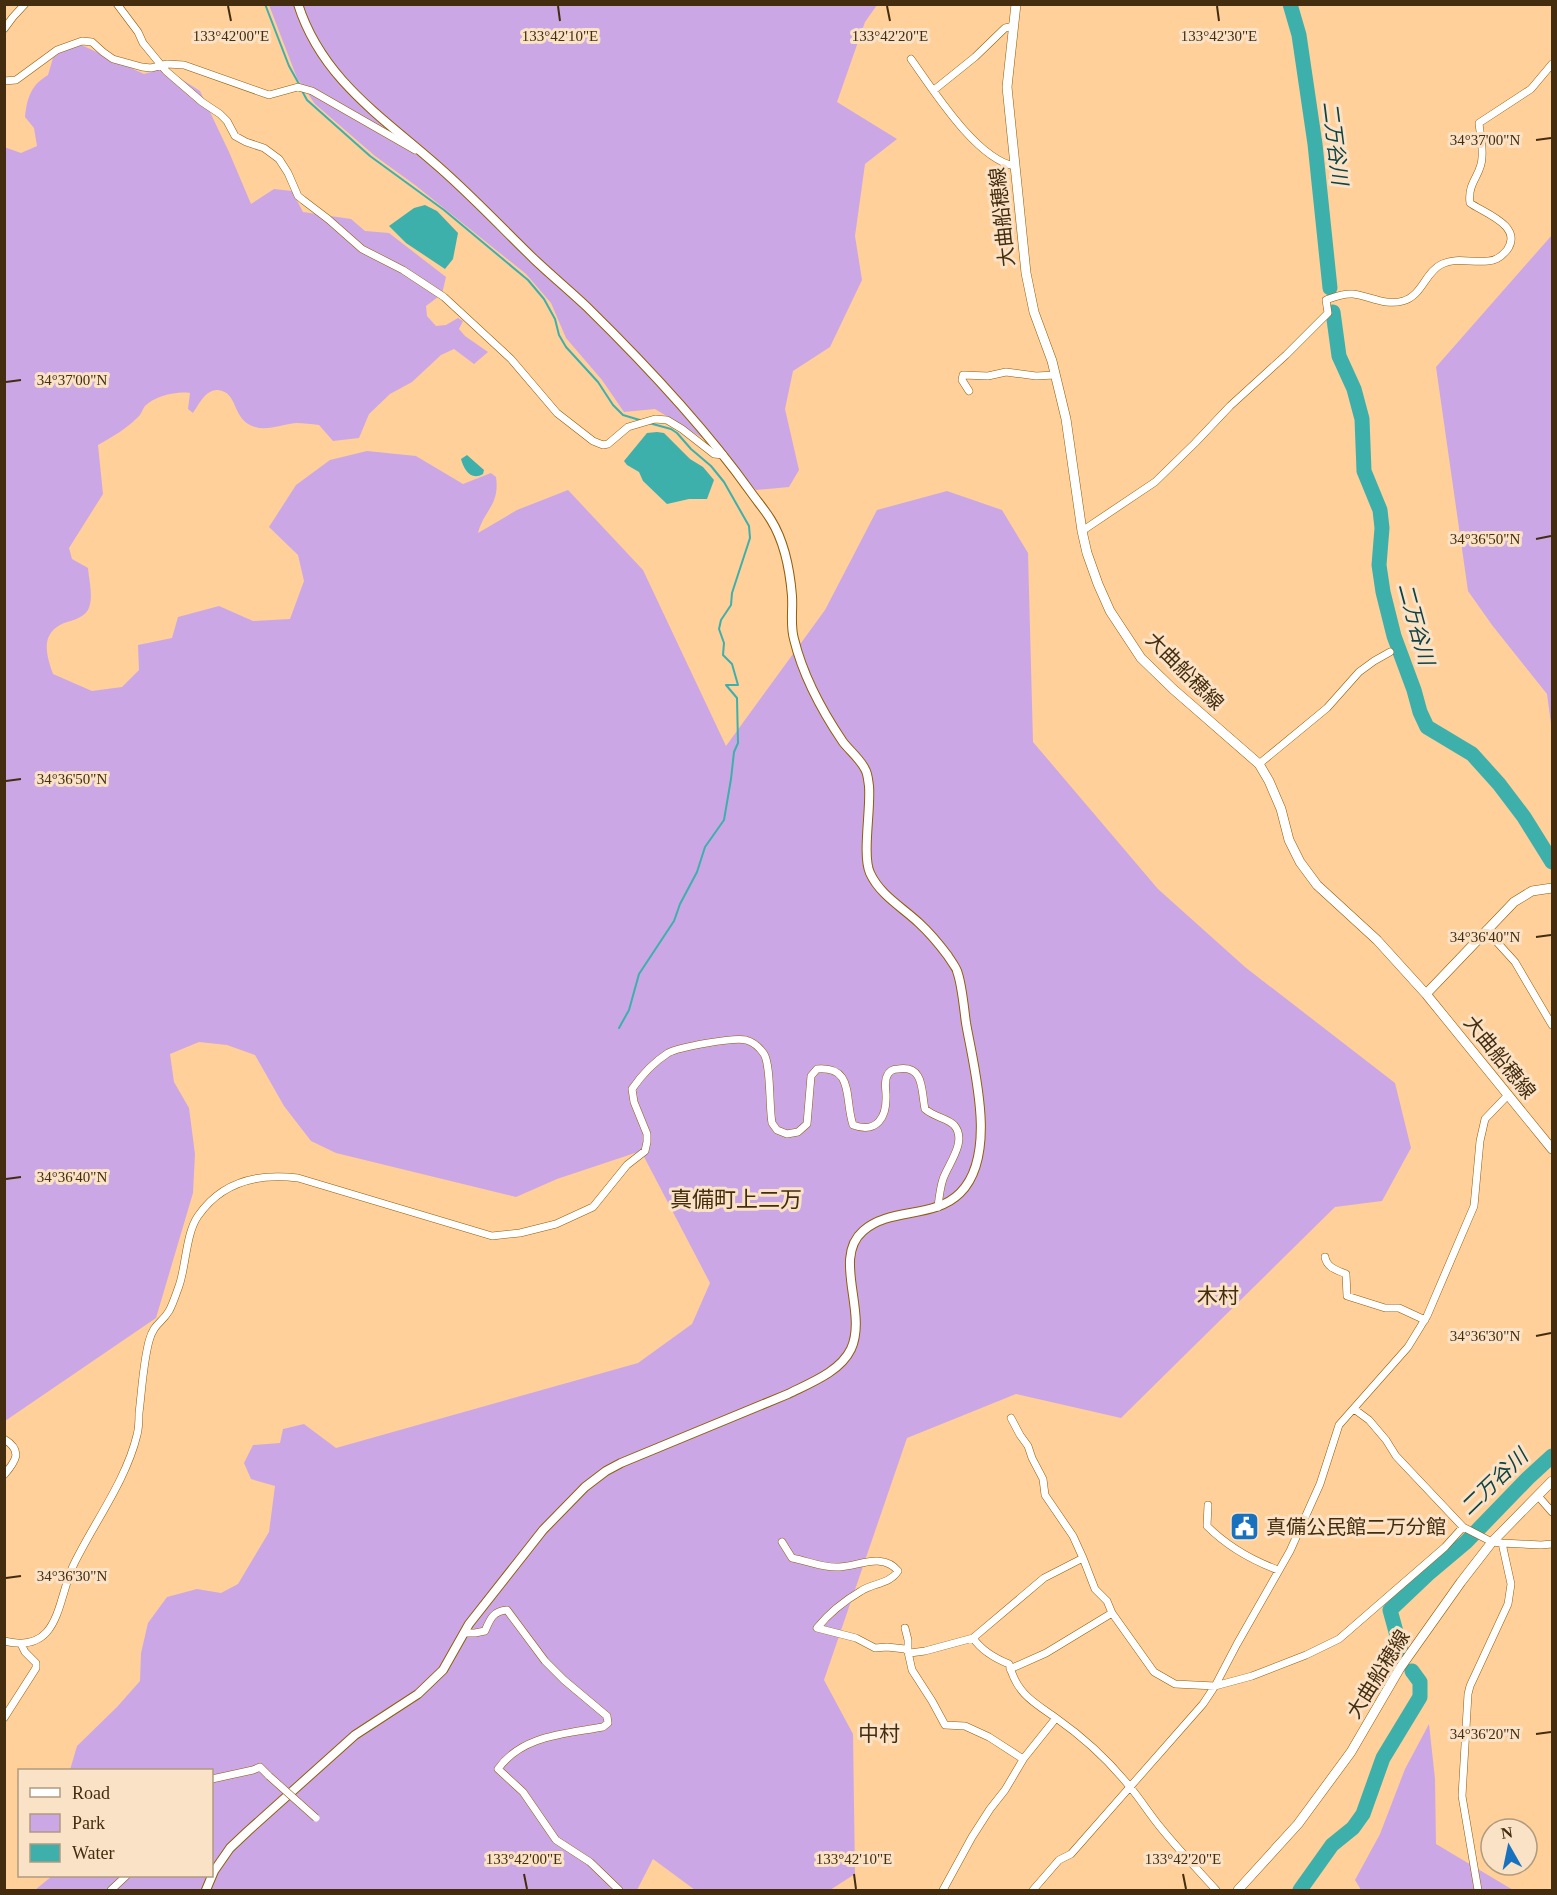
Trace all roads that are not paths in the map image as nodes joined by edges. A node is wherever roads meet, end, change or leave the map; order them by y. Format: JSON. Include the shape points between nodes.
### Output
{"nodes":[{"id":1,"x":26,"y":4,"type":"edge"},
{"id":2,"x":117,"y":4,"type":"edge"},
{"id":3,"x":298,"y":4,"type":"edge"},
{"id":4,"x":1016,"y":4,"type":"edge"},
{"id":5,"x":1014,"y":26,"type":"junction"},
{"id":6,"x":4,"y":29,"type":"edge"},
{"id":7,"x":911,"y":59,"type":"dead end"},
{"id":8,"x":1552,"y":64,"type":"edge"},
{"id":9,"x":162,"y":65,"type":"junction"},
{"id":10,"x":4,"y":81,"type":"edge"},
{"id":11,"x":934,"y":90,"type":"junction"},
{"id":12,"x":424,"y":155,"type":"junction"},
{"id":13,"x":1015,"y":166,"type":"junction"},
{"id":14,"x":1055,"y":375,"type":"junction"},
{"id":15,"x":969,"y":391,"type":"dead end"},
{"id":16,"x":723,"y":455,"type":"junction"},
{"id":17,"x":1082,"y":531,"type":"junction"},
{"id":18,"x":1390,"y":652,"type":"dead end"},
{"id":19,"x":1259,"y":764,"type":"junction"},
{"id":20,"x":1552,"y":888,"type":"edge"},
{"id":21,"x":1486,"y":930,"type":"junction"},
{"id":22,"x":1426,"y":994,"type":"junction"},
{"id":23,"x":1552,"y":1025,"type":"edge"},
{"id":24,"x":1508,"y":1095,"type":"junction"},
{"id":25,"x":1552,"y":1149,"type":"edge"},
{"id":26,"x":938,"y":1207,"type":"junction"},
{"id":27,"x":1325,"y":1257,"type":"dead end"},
{"id":28,"x":1425,"y":1320,"type":"junction"},
{"id":29,"x":1354,"y":1409,"type":"junction"},
{"id":30,"x":1011,"y":1418,"type":"dead end"},
{"id":31,"x":4,"y":1439,"type":"edge"},
{"id":32,"x":4,"y":1475,"type":"edge"},
{"id":33,"x":1552,"y":1480,"type":"edge"},
{"id":34,"x":1538,"y":1496,"type":"junction"},
{"id":35,"x":1208,"y":1505,"type":"dead end"},
{"id":36,"x":1552,"y":1512,"type":"edge"},
{"id":37,"x":1463,"y":1527,"type":"junction"},
{"id":38,"x":782,"y":1542,"type":"dead end"},
{"id":39,"x":1492,"y":1542,"type":"junction"},
{"id":40,"x":1502,"y":1544,"type":"junction"},
{"id":41,"x":1552,"y":1544,"type":"edge"},
{"id":42,"x":1083,"y":1558,"type":"junction"},
{"id":43,"x":1278,"y":1570,"type":"junction"},
{"id":44,"x":1112,"y":1613,"type":"junction"},
{"id":45,"x":905,"y":1628,"type":"dead end"},
{"id":46,"x":465,"y":1633,"type":"junction"},
{"id":47,"x":973,"y":1638,"type":"junction"},
{"id":48,"x":4,"y":1641,"type":"edge"},
{"id":49,"x":21,"y":1644,"type":"junction"},
{"id":50,"x":908,"y":1652,"type":"junction"},
{"id":51,"x":1010,"y":1669,"type":"junction"},
{"id":52,"x":1215,"y":1686,"type":"junction"},
{"id":53,"x":4,"y":1718,"type":"edge"},
{"id":54,"x":1056,"y":1718,"type":"junction"},
{"id":55,"x":1023,"y":1759,"type":"junction"},
{"id":56,"x":213,"y":1779,"type":"edge"},
{"id":57,"x":1130,"y":1786,"type":"junction"},
{"id":58,"x":316,"y":1818,"type":"dead end"},
{"id":59,"x":213,"y":1873,"type":"edge"},
{"id":60,"x":124,"y":1877,"type":"edge"},
{"id":61,"x":111,"y":1890,"type":"edge"},
{"id":62,"x":619,"y":1890,"type":"edge"},
{"id":63,"x":943,"y":1890,"type":"edge"},
{"id":64,"x":1033,"y":1890,"type":"edge"},
{"id":65,"x":1216,"y":1890,"type":"edge"},
{"id":66,"x":1238,"y":1890,"type":"edge"},
{"id":67,"x":1478,"y":1890,"type":"edge"}],
"edges":[{"from":1,"to":6,"type":"street"},
{"from":2,"to":9,"type":"street"},
{"from":3,"to":12,"type":"street","via":[[312,41],[338,76]]},
{"from":4,"to":5,"type":"main road","name":"大曲船穂線"},
{"from":5,"to":11,"type":"street","via":[[1005,28]]},
{"from":5,"to":13,"type":"main road","name":"大曲船穂線","via":[[1007,87]]},
{"from":7,"to":11,"type":"street"},
{"from":8,"to":17,"type":"street","via":[[1531,89],[1479,123],[1483,158],[1468,192],[1470,203],[1509,229],[1512,239],[1500,257],[1444,263],[1432,270],[1413,296],[1403,301],[1388,303],[1352,294],[1326,300],[1328,313],[1155,482]]},
{"from":9,"to":10,"type":"street","via":[[142,68],[113,59],[92,42],[82,41],[57,50],[16,80]]},
{"from":9,"to":12,"type":"street","via":[[184,65],[269,96],[298,87],[312,91]]},
{"from":9,"to":16,"type":"street","via":[[220,114],[235,136],[279,159],[298,196],[362,249],[428,286],[460,312],[511,359],[558,413],[593,441],[608,444],[628,427],[661,419],[682,429],[714,454]]},
{"from":11,"to":13,"type":"street","via":[[978,144],[1005,164]]},
{"from":12,"to":16,"type":"street","via":[[587,307]]},
{"from":13,"to":14,"type":"main road","name":"大曲船穂線","via":[[1026,273]]},
{"from":14,"to":15,"type":"street","via":[[963,375]]},
{"from":14,"to":17,"type":"main road","name":"大曲船穂線","via":[[1066,419]]},
{"from":16,"to":26,"type":"street","via":[[771,520],[783,549],[792,593],[792,634],[807,681],[842,740],[867,772],[867,869],[880,890],[920,924],[957,970],[979,1099],[981,1140],[975,1173],[960,1194]]},
{"from":17,"to":19,"type":"main road","name":"大曲船穂線","via":[[1110,611],[1142,658]]},
{"from":18,"to":19,"type":"street","via":[[1359,672],[1327,708]]},
{"from":19,"to":22,"type":"main road","name":"大曲船穂線","via":[[1300,862],[1317,885],[1377,940]]},
{"from":20,"to":21,"type":"main road","via":[[1532,891],[1514,902]]},
{"from":21,"to":22,"type":"main road"},
{"from":21,"to":23,"type":"street","via":[[1515,962]]},
{"from":22,"to":24,"type":"main road","name":"大曲船穂線"},
{"from":24,"to":25,"type":"main road","name":"大曲船穂線"},
{"from":24,"to":28,"type":"street","via":[[1485,1119],[1474,1206]]},
{"from":26,"to":46,"type":"street","via":[[885,1219],[863,1231],[851,1248],[857,1327],[850,1351],[833,1369],[788,1394],[606,1471],[585,1486],[543,1530]]},
{"from":26,"to":49,"type":"street","via":[[943,1180],[959,1143],[958,1133],[945,1119],[925,1109],[919,1077],[914,1071],[893,1069],[887,1075],[883,1116],[871,1128],[860,1128],[853,1125],[849,1114],[843,1075],[835,1070],[817,1069],[809,1084],[807,1124],[798,1132],[787,1134],[777,1130],[772,1122],[766,1056],[757,1046],[735,1040],[669,1053],[638,1080],[632,1089],[647,1134],[645,1151],[627,1165],[593,1207],[556,1224],[492,1236],[298,1178],[251,1179],[232,1185],[197,1217],[179,1285],[168,1312],[154,1327],[145,1355],[138,1434],[130,1457],[72,1568],[55,1620],[41,1638]]},
{"from":27,"to":28,"type":"street","via":[[1332,1268],[1346,1274],[1347,1296],[1385,1308],[1399,1308]]},
{"from":28,"to":29,"type":"street","via":[[1408,1347]]},
{"from":29,"to":37,"type":"street","via":[[1369,1420],[1396,1456]]},
{"from":29,"to":43,"type":"street","via":[[1339,1425],[1320,1484]]},
{"from":30,"to":42,"type":"street","via":[[1029,1446],[1043,1479],[1045,1495]]},
{"from":31,"to":32,"type":"street","via":[[11,1443],[16,1458]]},
{"from":33,"to":34,"type":"main road","name":"大曲船穂線"},
{"from":34,"to":36,"type":"street"},
{"from":34,"to":39,"type":"main road","name":"大曲船穂線"},
{"from":35,"to":43,"type":"street","via":[[1207,1526],[1221,1540]]},
{"from":37,"to":39,"type":"street"},
{"from":37,"to":52,"type":"street","via":[[1339,1639],[1252,1676]]},
{"from":38,"to":50,"type":"street","via":[[792,1558],[815,1564],[892,1564],[898,1571],[894,1578],[863,1589],[817,1628],[856,1638],[875,1648]]},
{"from":39,"to":40,"type":"street"},
{"from":39,"to":66,"type":"main road","name":"大曲船穂線","via":[[1400,1668],[1351,1752],[1298,1824]]},
{"from":40,"to":41,"type":"street"},
{"from":40,"to":67,"type":"street","via":[[1511,1584],[1508,1604],[1468,1694],[1462,1796]]},
{"from":42,"to":44,"type":"street","via":[[1095,1589]]},
{"from":42,"to":47,"type":"street","via":[[1044,1578]]},
{"from":43,"to":52,"type":"street"},
{"from":44,"to":51,"type":"street","via":[[1046,1653]]},
{"from":44,"to":52,"type":"street","via":[[1154,1672],[1175,1684]]},
{"from":45,"to":50,"type":"street"},
{"from":46,"to":59,"type":"street","via":[[443,1670],[418,1694],[355,1736],[230,1848]]},
{"from":46,"to":62,"type":"street","via":[[485,1631],[491,1616],[507,1610],[545,1661],[606,1716],[608,1723],[603,1727],[542,1737],[522,1747],[498,1769],[523,1792],[556,1840],[590,1862]]},
{"from":47,"to":50,"type":"street","via":[[926,1652]]},
{"from":47,"to":51,"type":"street","via":[[980,1648],[1009,1664]]},
{"from":48,"to":49,"type":"street"},
{"from":49,"to":53,"type":"street","via":[[36,1668]]},
{"from":50,"to":55,"type":"street","via":[[912,1670],[945,1725],[965,1726]]},
{"from":51,"to":54,"type":"street","via":[[1022,1693]]},
{"from":52,"to":57,"type":"street"},
{"from":54,"to":55,"type":"street"},
{"from":54,"to":57,"type":"street"},
{"from":55,"to":63,"type":"street"},
{"from":56,"to":58,"type":"street","bridge":true,"via":[[260,1767]]},
{"from":57,"to":64,"type":"street","via":[[1071,1854],[1059,1860]]},
{"from":57,"to":65,"type":"street"},
{"from":60,"to":61,"type":"street"}]}
